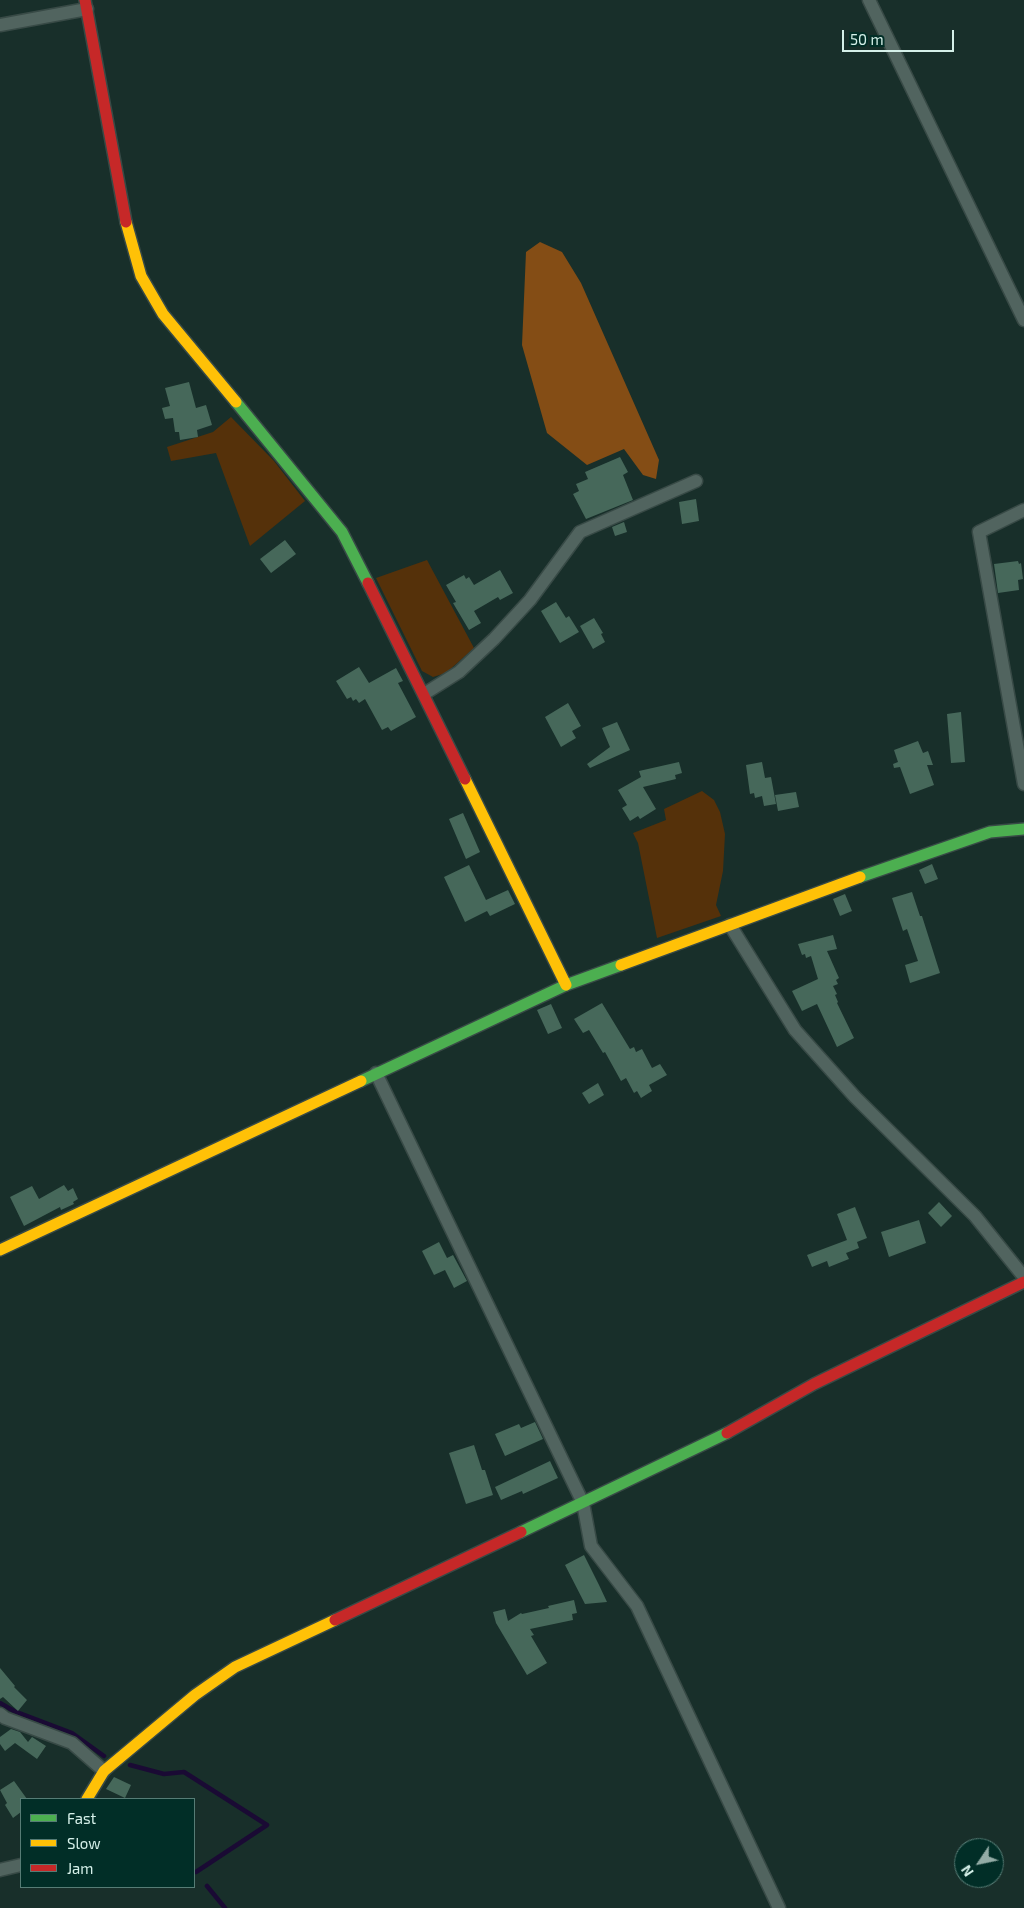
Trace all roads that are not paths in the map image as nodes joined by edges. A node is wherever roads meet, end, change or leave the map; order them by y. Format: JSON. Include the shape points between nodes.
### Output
{"nodes":[{"id":1,"x":870,"y":0,"type":"edge"},
{"id":2,"x":86,"y":5,"type":"edge"},
{"id":3,"x":0,"y":25,"type":"edge"},
{"id":4,"x":1024,"y":320,"type":"edge"},
{"id":5,"x":696,"y":481,"type":"dead end"},
{"id":6,"x":1024,"y":510,"type":"edge"},
{"id":7,"x":424,"y":694,"type":"junction"},
{"id":8,"x":1024,"y":784,"type":"edge"},
{"id":9,"x":1024,"y":829,"type":"edge"},
{"id":10,"x":730,"y":925,"type":"junction"},
{"id":11,"x":566,"y":985,"type":"junction"},
{"id":12,"x":376,"y":1074,"type":"junction"},
{"id":13,"x":0,"y":1250,"type":"edge"},
{"id":14,"x":1024,"y":1277,"type":"edge"},
{"id":15,"x":1024,"y":1282,"type":"edge"},
{"id":16,"x":583,"y":1503,"type":"junction"},
{"id":17,"x":0,"y":1714,"type":"edge"},
{"id":18,"x":104,"y":1771,"type":"junction"},
{"id":19,"x":88,"y":1798,"type":"edge"},
{"id":20,"x":20,"y":1865,"type":"edge"},
{"id":21,"x":0,"y":1870,"type":"edge"},
{"id":22,"x":780,"y":1908,"type":"edge"}],
"edges":[{"from":1,"to":4,"type":"street"},
{"from":2,"to":3,"type":"street"},
{"from":2,"to":7,"type":"street","via":[[129,237],[141,276],[163,314],[342,532]]},
{"from":5,"to":7,"type":"street","via":[[580,532],[530,600],[494,639],[459,672]]},
{"from":6,"to":8,"type":"street","via":[[979,532]]},
{"from":7,"to":11,"type":"street"},
{"from":9,"to":10,"type":"street","via":[[990,832]]},
{"from":10,"to":11,"type":"street"},
{"from":10,"to":14,"type":"street","via":[[795,1030],[855,1097],[975,1216]]},
{"from":11,"to":12,"type":"street"},
{"from":12,"to":13,"type":"street"},
{"from":12,"to":16,"type":"street"},
{"from":15,"to":16,"type":"street"},
{"from":16,"to":18,"type":"street","via":[[235,1668],[195,1695]]},
{"from":16,"to":22,"type":"street","via":[[591,1546],[637,1606]]},
{"from":17,"to":18,"type":"street","via":[[72,1743]]},
{"from":18,"to":19,"type":"street"},
{"from":20,"to":21,"type":"street"}]}
